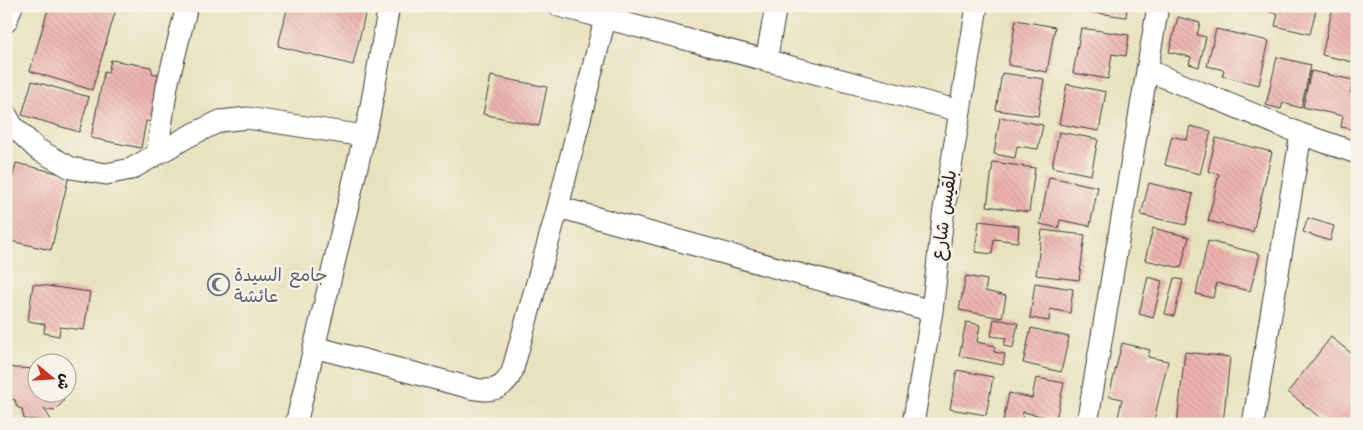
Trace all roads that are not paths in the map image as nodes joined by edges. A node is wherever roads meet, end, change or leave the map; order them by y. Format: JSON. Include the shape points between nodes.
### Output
{"nodes":[{"id":1,"x":12,"y":6,"type":"edge"},
{"id":2,"x":187,"y":6,"type":"edge"},
{"id":3,"x":390,"y":6,"type":"edge"},
{"id":4,"x":559,"y":6,"type":"edge"},
{"id":5,"x":776,"y":6,"type":"edge"},
{"id":6,"x":977,"y":6,"type":"edge"},
{"id":7,"x":1158,"y":6,"type":"edge"},
{"id":8,"x":605,"y":19,"type":"junction"},
{"id":9,"x":6,"y":22,"type":"edge"},
{"id":10,"x":766,"y":61,"type":"junction"},
{"id":11,"x":1146,"y":70,"type":"junction"},
{"id":12,"x":960,"y":111,"type":"junction"},
{"id":13,"x":6,"y":114,"type":"edge"},
{"id":14,"x":1302,"y":134,"type":"junction"},
{"id":15,"x":364,"y":136,"type":"junction"},
{"id":16,"x":1357,"y":153,"type":"edge"},
{"id":17,"x":157,"y":154,"type":"junction"},
{"id":18,"x":558,"y":207,"type":"junction"},
{"id":19,"x":932,"y":311,"type":"junction"},
{"id":20,"x":314,"y":347,"type":"junction"},
{"id":21,"x":296,"y":424,"type":"edge"},
{"id":22,"x":913,"y":424,"type":"edge"},
{"id":23,"x":1087,"y":424,"type":"edge"},
{"id":24,"x":1253,"y":424,"type":"edge"}],
"edges":[{"from":1,"to":9,"type":"street"},
{"from":2,"to":17,"type":"street","via":[[167,86]]},
{"from":3,"to":15,"type":"street"},
{"from":4,"to":8,"type":"street"},
{"from":5,"to":10,"type":"street"},
{"from":6,"to":12,"type":"street","name":"بلقيس شارع"},
{"from":7,"to":11,"type":"street"},
{"from":8,"to":10,"type":"street"},
{"from":8,"to":18,"type":"street"},
{"from":10,"to":12,"type":"street"},
{"from":11,"to":14,"type":"street"},
{"from":11,"to":23,"type":"street"},
{"from":12,"to":19,"type":"street","name":"بلقيس شارع"},
{"from":13,"to":17,"type":"street","via":[[12,125],[37,149],[71,168],[106,174],[131,170]]},
{"from":14,"to":16,"type":"street"},
{"from":14,"to":24,"type":"street"},
{"from":15,"to":17,"type":"street","via":[[247,118],[220,122]]},
{"from":15,"to":20,"type":"street"},
{"from":18,"to":19,"type":"street"},
{"from":18,"to":20,"type":"street","via":[[512,372],[508,382],[498,389],[475,389]]},
{"from":19,"to":22,"type":"street","name":"بلقيس شارع"},
{"from":20,"to":21,"type":"street"}]}
